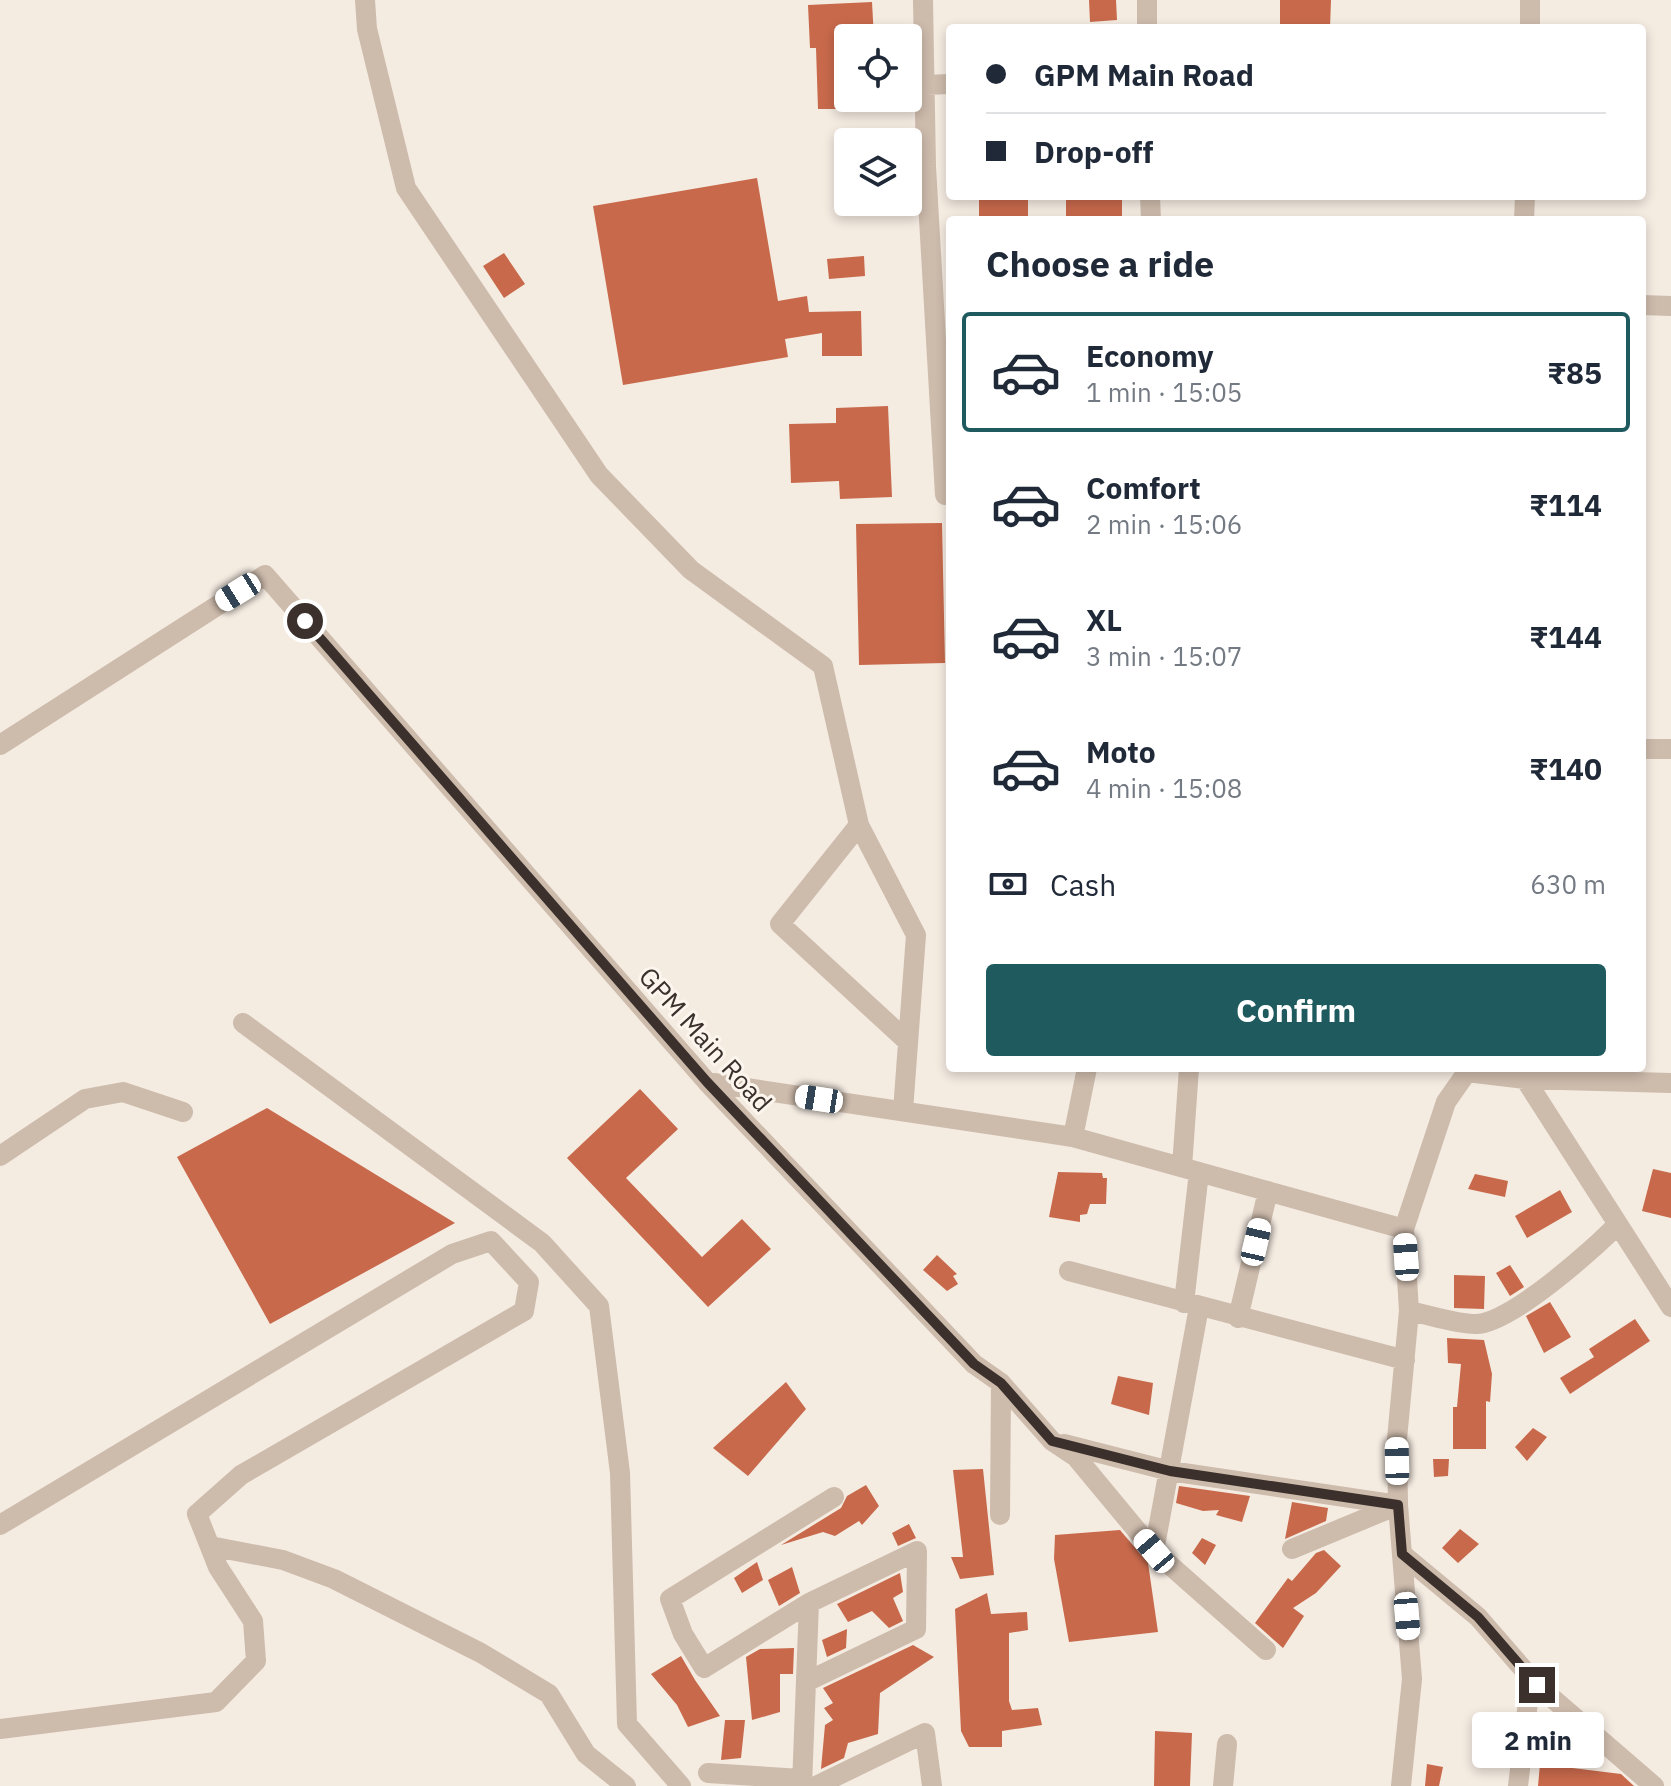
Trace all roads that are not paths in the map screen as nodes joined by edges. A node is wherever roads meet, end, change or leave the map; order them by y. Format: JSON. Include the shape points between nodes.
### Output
{"nodes":[{"id":1,"x":365,"y":0,"type":"edge"},
{"id":2,"x":923,"y":0,"type":"edge"},
{"id":3,"x":1147,"y":0,"type":"edge"},
{"id":4,"x":1530,"y":0,"type":"edge"},
{"id":5,"x":1147,"y":24,"type":"edge"},
{"id":6,"x":1530,"y":24,"type":"edge"},
{"id":7,"x":946,"y":84,"type":"edge"},
{"id":8,"x":925,"y":85,"type":"junction"},
{"id":9,"x":1646,"y":305,"type":"edge"},
{"id":10,"x":1671,"y":306,"type":"edge"},
{"id":11,"x":942,"y":495,"type":"edge"},
{"id":12,"x":0,"y":745,"type":"edge"},
{"id":13,"x":1646,"y":749,"type":"edge"},
{"id":14,"x":1671,"y":749,"type":"edge"},
{"id":15,"x":859,"y":825,"type":"junction"},
{"id":16,"x":243,"y":1023,"type":"dead end"},
{"id":17,"x":908,"y":1042,"type":"junction"},
{"id":18,"x":1086,"y":1072,"type":"edge"},
{"id":19,"x":1189,"y":1072,"type":"edge"},
{"id":20,"x":1466,"y":1072,"type":"edge"},
{"id":21,"x":1480,"y":1072,"type":"edge"},
{"id":22,"x":1617,"y":1074,"type":"edge"},
{"id":23,"x":1525,"y":1079,"type":"junction"},
{"id":24,"x":707,"y":1082,"type":"junction"},
{"id":25,"x":1671,"y":1083,"type":"edge"},
{"id":26,"x":903,"y":1111,"type":"junction"},
{"id":27,"x":183,"y":1112,"type":"dead end"},
{"id":28,"x":1073,"y":1137,"type":"junction"},
{"id":29,"x":0,"y":1156,"type":"edge"},
{"id":30,"x":1191,"y":1170,"type":"junction"},
{"id":31,"x":1268,"y":1191,"type":"junction"},
{"id":32,"x":1616,"y":1226,"type":"junction"},
{"id":33,"x":1404,"y":1229,"type":"junction"},
{"id":34,"x":1069,"y":1271,"type":"dead end"},
{"id":35,"x":1192,"y":1305,"type":"junction"},
{"id":36,"x":1671,"y":1307,"type":"edge"},
{"id":37,"x":1409,"y":1311,"type":"junction"},
{"id":38,"x":1238,"y":1318,"type":"junction"},
{"id":39,"x":1405,"y":1360,"type":"junction"},
{"id":40,"x":1001,"y":1383,"type":"junction"},
{"id":41,"x":1052,"y":1441,"type":"junction"},
{"id":42,"x":1170,"y":1471,"type":"junction"},
{"id":43,"x":834,"y":1497,"type":"dead end"},
{"id":44,"x":1398,"y":1505,"type":"junction"},
{"id":45,"x":1000,"y":1515,"type":"dead end"},
{"id":46,"x":0,"y":1525,"type":"edge"},
{"id":47,"x":210,"y":1546,"type":"junction"},
{"id":48,"x":1292,"y":1549,"type":"dead end"},
{"id":49,"x":1154,"y":1551,"type":"junction"},
{"id":50,"x":1402,"y":1554,"type":"junction"},
{"id":51,"x":809,"y":1603,"type":"junction"},
{"id":52,"x":1266,"y":1650,"type":"dead end"},
{"id":53,"x":806,"y":1682,"type":"junction"},
{"id":54,"x":1537,"y":1685,"type":"junction"},
{"id":55,"x":0,"y":1729,"type":"edge"},
{"id":56,"x":1227,"y":1744,"type":"dead end"},
{"id":57,"x":708,"y":1773,"type":"dead end"},
{"id":58,"x":806,"y":1784,"type":"edge"},
{"id":59,"x":1647,"y":1784,"type":"edge"},
{"id":60,"x":626,"y":1786,"type":"edge"},
{"id":61,"x":681,"y":1786,"type":"edge"},
{"id":62,"x":932,"y":1786,"type":"edge"},
{"id":63,"x":1223,"y":1786,"type":"edge"},
{"id":64,"x":1401,"y":1786,"type":"edge"},
{"id":65,"x":1518,"y":1786,"type":"edge"}],
"edges":[{"from":1,"to":15,"type":"street","via":[[367,29],[406,188],[599,475],[691,570],[823,666]]},
{"from":2,"to":8,"type":"street"},
{"from":3,"to":5,"type":"street"},
{"from":4,"to":6,"type":"street"},
{"from":7,"to":8,"type":"street"},
{"from":8,"to":11,"type":"street"},
{"from":9,"to":10,"type":"street"},
{"from":12,"to":24,"type":"street","name":"GPM Main Road","via":[[265,575]]},
{"from":13,"to":14,"type":"street"},
{"from":15,"to":17,"type":"street","via":[[916,935]]},
{"from":15,"to":17,"type":"street","via":[[780,924]]},
{"from":16,"to":61,"type":"street","via":[[542,1243],[599,1306],[620,1473],[627,1724]]},
{"from":17,"to":26,"type":"street"},
{"from":18,"to":28,"type":"street"},
{"from":19,"to":30,"type":"street"},
{"from":20,"to":33,"type":"street","via":[[1446,1102]]},
{"from":21,"to":23,"type":"street"},
{"from":22,"to":23,"type":"street"},
{"from":22,"to":25,"type":"street"},
{"from":23,"to":32,"type":"street"},
{"from":24,"to":26,"type":"street"},
{"from":24,"to":40,"type":"street","name":"GPM Main Road","via":[[974,1364]]},
{"from":26,"to":28,"type":"street"},
{"from":27,"to":29,"type":"street","via":[[123,1092],[85,1099]]},
{"from":28,"to":30,"type":"street"},
{"from":30,"to":31,"type":"street"},
{"from":30,"to":35,"type":"street"},
{"from":31,"to":33,"type":"street"},
{"from":31,"to":38,"type":"street"},
{"from":32,"to":36,"type":"street"},
{"from":32,"to":37,"type":"street","via":[[1537,1293],[1493,1321],[1477,1325]]},
{"from":33,"to":37,"type":"street"},
{"from":34,"to":35,"type":"street"},
{"from":35,"to":38,"type":"street"},
{"from":35,"to":42,"type":"street"},
{"from":37,"to":39,"type":"street"},
{"from":38,"to":39,"type":"street"},
{"from":39,"to":44,"type":"street","via":[[1397,1439]]},
{"from":40,"to":41,"type":"street","name":"GPM Main Road"},
{"from":40,"to":45,"type":"street"},
{"from":41,"to":42,"type":"street"},
{"from":41,"to":49,"type":"street","name":"GPM Main Road","via":[[1076,1457]]},
{"from":42,"to":44,"type":"street"},
{"from":42,"to":49,"type":"street"},
{"from":43,"to":51,"type":"street","via":[[670,1599],[704,1668]]},
{"from":44,"to":48,"type":"street"},
{"from":44,"to":50,"type":"street"},
{"from":46,"to":47,"type":"street","via":[[452,1254],[491,1241],[529,1282],[524,1311],[241,1475],[197,1514]]},
{"from":47,"to":55,"type":"street","via":[[253,1621],[256,1661],[216,1702]]},
{"from":47,"to":60,"type":"street","via":[[283,1560],[334,1579],[481,1653],[549,1694],[586,1754]]},
{"from":49,"to":52,"type":"street","name":"GPM Main Road"},
{"from":50,"to":54,"type":"street","via":[[1478,1617]]},
{"from":50,"to":64,"type":"street","via":[[1412,1679]]},
{"from":51,"to":53,"type":"street"},
{"from":51,"to":53,"type":"street","via":[[917,1551],[916,1629]]},
{"from":53,"to":58,"type":"street"},
{"from":54,"to":59,"type":"street"},
{"from":54,"to":65,"type":"street","via":[[1528,1702]]},
{"from":56,"to":63,"type":"street"},
{"from":57,"to":58,"type":"street"},
{"from":58,"to":62,"type":"street","via":[[925,1733]]}]}
